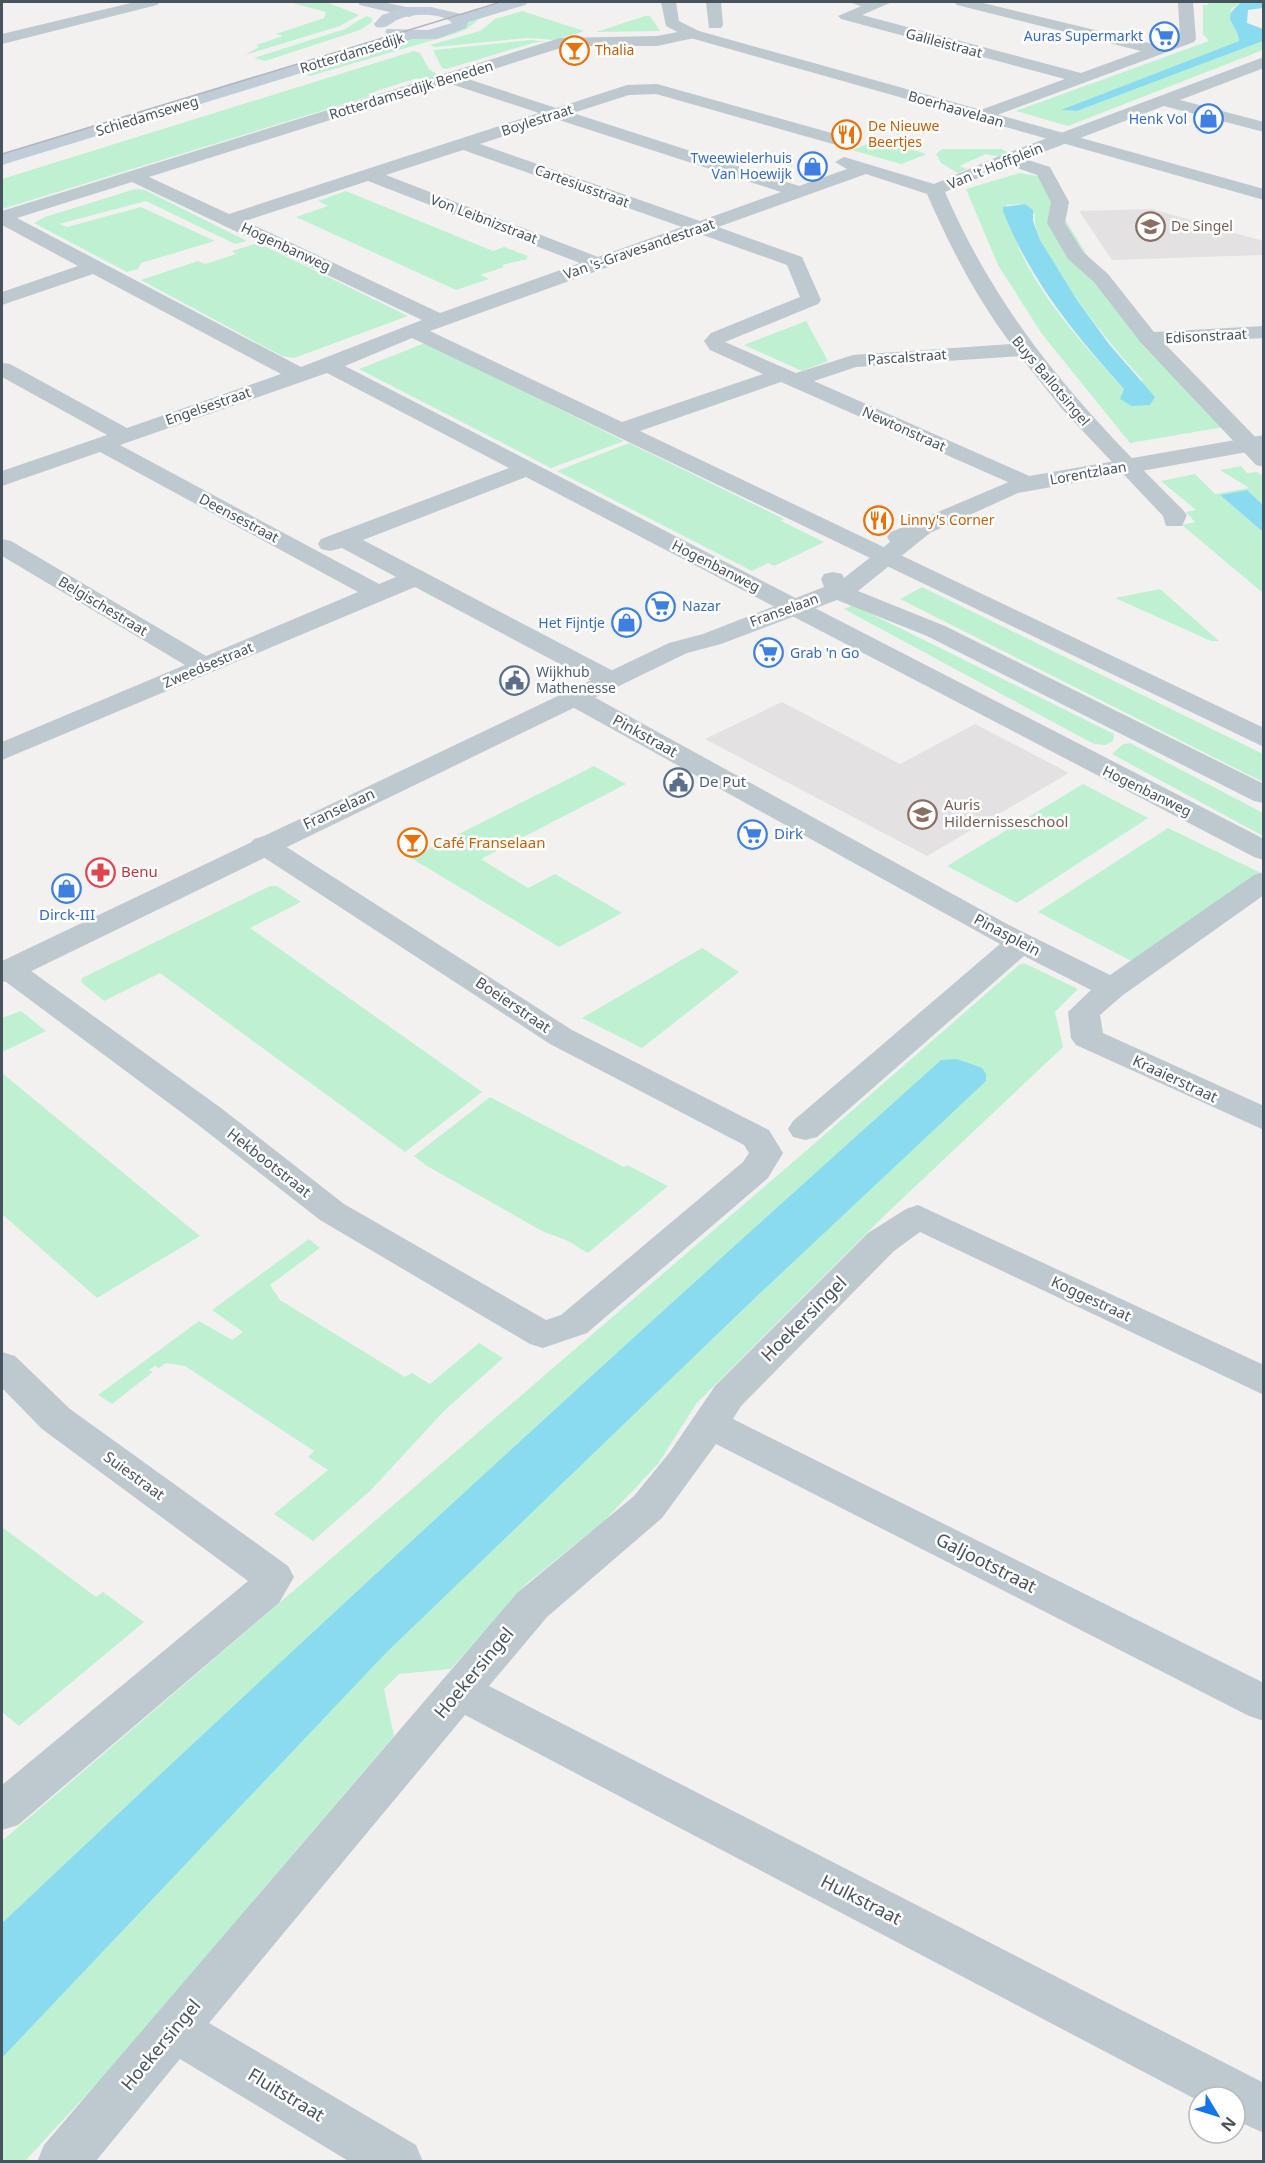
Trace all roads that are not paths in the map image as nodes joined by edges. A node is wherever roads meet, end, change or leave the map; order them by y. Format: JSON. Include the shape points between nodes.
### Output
{"nodes":[{"id":1,"x":148,"y":2,"type":"edge"},
{"id":2,"x":470,"y":2,"type":"edge"},
{"id":3,"x":520,"y":2,"type":"edge"},
{"id":4,"x":669,"y":2,"type":"edge"},
{"id":5,"x":713,"y":2,"type":"edge"},
{"id":6,"x":856,"y":2,"type":"edge"},
{"id":7,"x":962,"y":2,"type":"edge"},
{"id":8,"x":1182,"y":2,"type":"edge"},
{"id":9,"x":359,"y":3,"type":"edge"},
{"id":10,"x":878,"y":4,"type":"edge"},
{"id":11,"x":431,"y":11,"type":"junction"},
{"id":12,"x":410,"y":12,"type":"junction"},
{"id":13,"x":460,"y":19,"type":"junction"},
{"id":14,"x":384,"y":21,"type":"junction"},
{"id":15,"x":715,"y":25,"type":"dead end"},
{"id":16,"x":362,"y":31,"type":"dead end"},
{"id":17,"x":413,"y":34,"type":"junction"},
{"id":18,"x":693,"y":34,"type":"junction"},
{"id":19,"x":343,"y":38,"type":"dead end"},
{"id":20,"x":2,"y":39,"type":"edge"},
{"id":21,"x":1156,"y":50,"type":"junction"},
{"id":22,"x":1263,"y":62,"type":"edge"},
{"id":23,"x":266,"y":63,"type":"joint"},
{"id":24,"x":292,"y":71,"type":"joint"},
{"id":25,"x":1240,"y":71,"type":"junction"},
{"id":26,"x":1263,"y":77,"type":"edge"},
{"id":27,"x":448,"y":78,"type":"junction"},
{"id":28,"x":1083,"y":79,"type":"junction"},
{"id":29,"x":1165,"y":101,"type":"junction"},
{"id":30,"x":555,"y":113,"type":"junction"},
{"id":31,"x":981,"y":116,"type":"junction"},
{"id":32,"x":1263,"y":127,"type":"edge"},
{"id":33,"x":1064,"y":140,"type":"junction"},
{"id":34,"x":847,"y":143,"type":"joint"},
{"id":35,"x":464,"y":144,"type":"junction"},
{"id":36,"x":2,"y":145,"type":"edge"},
{"id":37,"x":1008,"y":159,"type":"junction"},
{"id":38,"x":2,"y":160,"type":"edge"},
{"id":39,"x":864,"y":169,"type":"junction"},
{"id":40,"x":370,"y":175,"type":"junction"},
{"id":41,"x":134,"y":176,"type":"junction"},
{"id":42,"x":935,"y":190,"type":"junction"},
{"id":43,"x":799,"y":192,"type":"junction"},
{"id":44,"x":1263,"y":195,"type":"edge"},
{"id":45,"x":2,"y":217,"type":"edge"},
{"id":46,"x":230,"y":220,"type":"junction"},
{"id":47,"x":700,"y":228,"type":"junction"},
{"id":48,"x":597,"y":263,"type":"junction"},
{"id":49,"x":94,"y":267,"type":"junction"},
{"id":50,"x":2,"y":299,"type":"edge"},
{"id":51,"x":438,"y":320,"type":"junction"},
{"id":52,"x":414,"y":331,"type":"junction"},
{"id":53,"x":1263,"y":332,"type":"edge"},
{"id":54,"x":1149,"y":339,"type":"junction"},
{"id":55,"x":1023,"y":350,"type":"junction"},
{"id":56,"x":328,"y":365,"type":"junction"},
{"id":57,"x":2,"y":369,"type":"edge"},
{"id":58,"x":299,"y":375,"type":"junction"},
{"id":59,"x":788,"y":378,"type":"junction"},
{"id":60,"x":622,"y":430,"type":"junction"},
{"id":61,"x":124,"y":435,"type":"junction"},
{"id":62,"x":101,"y":444,"type":"junction"},
{"id":63,"x":1258,"y":449,"type":"edge"},
{"id":64,"x":1126,"y":466,"type":"junction"},
{"id":65,"x":527,"y":469,"type":"junction"},
{"id":66,"x":2,"y":479,"type":"edge"},
{"id":67,"x":1026,"y":483,"type":"junction"},
{"id":68,"x":1174,"y":520,"type":"dead end"},
{"id":69,"x":344,"y":539,"type":"junction"},
{"id":70,"x":2,"y":546,"type":"edge"},
{"id":71,"x":306,"y":554,"type":"junction"},
{"id":72,"x":879,"y":554,"type":"junction"},
{"id":73,"x":414,"y":578,"type":"junction"},
{"id":74,"x":842,"y":584,"type":"junction"},
{"id":75,"x":378,"y":593,"type":"junction"},
{"id":76,"x":784,"y":602,"type":"junction"},
{"id":77,"x":204,"y":666,"type":"junction"},
{"id":78,"x":610,"y":680,"type":"junction"},
{"id":79,"x":576,"y":698,"type":"junction"},
{"id":80,"x":1263,"y":739,"type":"edge"},
{"id":81,"x":4,"y":748,"type":"edge"},
{"id":82,"x":1263,"y":795,"type":"edge"},
{"id":83,"x":264,"y":845,"type":"junction"},
{"id":84,"x":1263,"y":851,"type":"edge"},
{"id":85,"x":904,"y":879,"type":"joint"},
{"id":86,"x":1263,"y":881,"type":"edge"},
{"id":87,"x":1020,"y":943,"type":"junction"},
{"id":88,"x":5,"y":971,"type":"edge"},
{"id":89,"x":1112,"y":988,"type":"junction"},
{"id":90,"x":1263,"y":1119,"type":"edge"},
{"id":91,"x":805,"y":1129,"type":"dead end"},
{"id":92,"x":918,"y":1217,"type":"joint"},
{"id":93,"x":543,"y":1335,"type":"joint"},
{"id":94,"x":2,"y":1366,"type":"edge"},
{"id":95,"x":1263,"y":1381,"type":"edge"},
{"id":96,"x":708,"y":1423,"type":"junction"},
{"id":97,"x":459,"y":1691,"type":"junction"},
{"id":98,"x":1263,"y":1703,"type":"edge"},
{"id":99,"x":2,"y":1811,"type":"edge"},
{"id":100,"x":175,"y":2029,"type":"junction"},
{"id":101,"x":1263,"y":2109,"type":"edge"},
{"id":102,"x":62,"y":2162,"type":"edge"},
{"id":103,"x":398,"y":2162,"type":"edge"}],
"edges":[{"from":1,"to":20,"type":"street"},
{"from":2,"to":11,"type":"main road"},
{"from":3,"to":13,"type":"main road"},
{"from":4,"to":18,"type":"street","name":"Boerhaavelaan","via":[[672,23]]},
{"from":5,"to":15,"type":"street"},
{"from":6,"to":10,"type":"street"},
{"from":7,"to":21,"type":"street"},
{"from":8,"to":21,"type":"street","via":[[1188,39]]},
{"from":9,"to":12,"type":"street"},
{"from":9,"to":14,"type":"street"},
{"from":10,"to":28,"type":"street","name":"Galileistraat","via":[[846,16]]},
{"from":11,"to":12,"type":"main road","name":"Rotterdamsedijk"},
{"from":11,"to":13,"type":"main road"},
{"from":12,"to":14,"type":"main road","name":"Rotterdamsedijk"},
{"from":13,"to":17,"type":"main road","via":[[460,25],[451,30]]},
{"from":14,"to":16,"type":"main road","name":"Rotterdamsedijk"},
{"from":14,"to":17,"type":"main road","via":[[394,32]]},
{"from":17,"to":24,"type":"main road","name":"Rotterdamsedijk"},
{"from":18,"to":27,"type":"street","name":"Rotterdamsedijk Beneden","via":[[657,41],[566,41]]},
{"from":18,"to":31,"type":"street","name":"Boerhaavelaan"},
{"from":19,"to":23,"type":"main road","name":"Rotterdamsedijk"},
{"from":21,"to":28,"type":"street"},
{"from":22,"to":25,"type":"street","name":"Van 't Hoffplein"},
{"from":23,"to":36,"type":"main road","name":"Schiedamseweg"},
{"from":24,"to":38,"type":"main road","name":"Schiedamseweg"},
{"from":25,"to":26,"type":"street"},
{"from":25,"to":29,"type":"street","name":"Van 't Hoffplein"},
{"from":27,"to":30,"type":"street"},
{"from":27,"to":41,"type":"street","name":"Rotterdamsedijk Beneden"},
{"from":28,"to":31,"type":"street"},
{"from":29,"to":32,"type":"street"},
{"from":29,"to":33,"type":"street","name":"Van 't Hoffplein"},
{"from":30,"to":34,"type":"street","name":"Boylestraat","via":[[627,90],[657,89]]},
{"from":30,"to":35,"type":"street","name":"Boylestraat"},
{"from":30,"to":43,"type":"street"},
{"from":31,"to":33,"type":"street","name":"Boerhaavelaan"},
{"from":33,"to":37,"type":"street","name":"Van 't Hoffplein"},
{"from":33,"to":44,"type":"street","name":"Boerhaavelaan"},
{"from":34,"to":39,"type":"street","name":"Van 't Hoffplein","via":[[823,156]]},
{"from":35,"to":40,"type":"street","name":"Boylestraat"},
{"from":35,"to":47,"type":"street","name":"Cartesiusstraat"},
{"from":37,"to":42,"type":"street","name":"Van 't Hoffplein"},
{"from":37,"to":54,"type":"street","via":[[1044,171],[1060,202],[1056,223],[1075,255],[1101,278]]},
{"from":39,"to":42,"type":"street","name":"Van 't Hoffplein"},
{"from":39,"to":43,"type":"street","name":"Van 's-Gravesandestraat"},
{"from":40,"to":46,"type":"street","name":"Boylestraat"},
{"from":40,"to":48,"type":"street","name":"Von Leibnizstraat"},
{"from":41,"to":45,"type":"street","name":"Rotterdamsedijk Beneden"},
{"from":41,"to":46,"type":"street","name":"Hogenbanweg"},
{"from":42,"to":55,"type":"street","name":"Buys Ballotsingel","via":[[976,279]]},
{"from":43,"to":47,"type":"street","name":"Van 's-Gravesandestraat"},
{"from":45,"to":49,"type":"street"},
{"from":46,"to":51,"type":"street","name":"Hogenbanweg"},
{"from":47,"to":48,"type":"street","name":"Van 's-Gravesandestraat"},
{"from":47,"to":59,"type":"street","name":"Newtonstraat","via":[[795,261],[811,300],[714,341],[717,346]]},
{"from":48,"to":51,"type":"street","name":"Van 's-Gravesandestraat"},
{"from":49,"to":50,"type":"street"},
{"from":49,"to":58,"type":"street"},
{"from":51,"to":52,"type":"street","name":"Van 's-Gravesandestraat"},
{"from":52,"to":56,"type":"street","name":"Engelsestraat"},
{"from":52,"to":60,"type":"street"},
{"from":53,"to":54,"type":"street","name":"Edisonstraat"},
{"from":54,"to":63,"type":"street"},
{"from":55,"to":59,"type":"street","name":"Pascalstraat","via":[[853,361]]},
{"from":55,"to":64,"type":"street","name":"Buys Ballotsingel"},
{"from":56,"to":58,"type":"street","name":"Engelsestraat"},
{"from":56,"to":65,"type":"street","name":"Hogenbanweg"},
{"from":57,"to":61,"type":"street"},
{"from":58,"to":61,"type":"street","name":"Engelsestraat"},
{"from":59,"to":60,"type":"street","name":"Pascalstraat"},
{"from":59,"to":67,"type":"street","name":"Newtonstraat"},
{"from":60,"to":72,"type":"street"},
{"from":61,"to":62,"type":"street","name":"Engelsestraat"},
{"from":62,"to":66,"type":"street","name":"Engelsestraat"},
{"from":62,"to":71,"type":"street","name":"Deensestraat"},
{"from":63,"to":64,"type":"street","name":"Lorentzlaan"},
{"from":64,"to":67,"type":"street","name":"Lorentzlaan"},
{"from":64,"to":68,"type":"street","name":"Buys Ballotsingel","via":[[1175,515]]},
{"from":65,"to":69,"type":"street"},
{"from":65,"to":76,"type":"street","name":"Hogenbanweg"},
{"from":67,"to":72,"type":"street","name":"Lorentzlaan","via":[[1004,490]]},
{"from":69,"to":71,"type":"street"},
{"from":69,"to":73,"type":"street"},
{"from":70,"to":77,"type":"street","name":"Belgischestraat"},
{"from":71,"to":75,"type":"street","name":"Deensestraat"},
{"from":72,"to":74,"type":"street","name":"Lorentzlaan"},
{"from":72,"to":80,"type":"street"},
{"from":73,"to":75,"type":"street","name":"Zweedsestraat"},
{"from":73,"to":78,"type":"street"},
{"from":74,"to":76,"type":"street","name":"Franselaan"},
{"from":74,"to":82,"type":"street","via":[[889,614],[936,631]]},
{"from":75,"to":77,"type":"street","name":"Zweedsestraat"},
{"from":76,"to":78,"type":"street","name":"Franselaan","via":[[697,633],[678,648]]},
{"from":76,"to":84,"type":"street","name":"Hogenbanweg"},
{"from":77,"to":81,"type":"street","name":"Zweedsestraat"},
{"from":78,"to":79,"type":"street","name":"Franselaan"},
{"from":79,"to":83,"type":"street","name":"Franselaan"},
{"from":79,"to":85,"type":"street","name":"Pinkstraat"},
{"from":83,"to":88,"type":"street","name":"Franselaan"},
{"from":83,"to":93,"type":"street","name":"Boeierstraat","via":[[561,1037],[757,1138],[766,1152],[756,1170],[574,1324]]},
{"from":85,"to":87,"type":"street","name":"Pinasplein"},
{"from":86,"to":89,"type":"street"},
{"from":87,"to":89,"type":"street","name":"Pinasplein"},
{"from":87,"to":91,"type":"street"},
{"from":88,"to":93,"type":"street","name":"Hekbootstraat","via":[[210,1116],[332,1212]]},
{"from":89,"to":90,"type":"street","name":"Kraaierstraat","via":[[1084,1012],[1088,1038]]},
{"from":92,"to":95,"type":"street","name":"Koggestraat"},
{"from":92,"to":96,"type":"street","name":"Hoekersingel","via":[[881,1242],[728,1396]]},
{"from":94,"to":99,"type":"street","name":"Suiestraat","via":[[56,1419],[273,1577],[264,1591]]},
{"from":96,"to":97,"type":"street","name":"Hoekersingel","via":[[684,1462],[648,1507],[532,1605]]},
{"from":96,"to":98,"type":"street","name":"Galjootstraat"},
{"from":97,"to":100,"type":"street","name":"Hoekersingel"},
{"from":97,"to":101,"type":"street","name":"Hulkstraat"},
{"from":100,"to":102,"type":"street","name":"Hoekersingel"},
{"from":100,"to":103,"type":"street","name":"Fluitstraat"}]}
